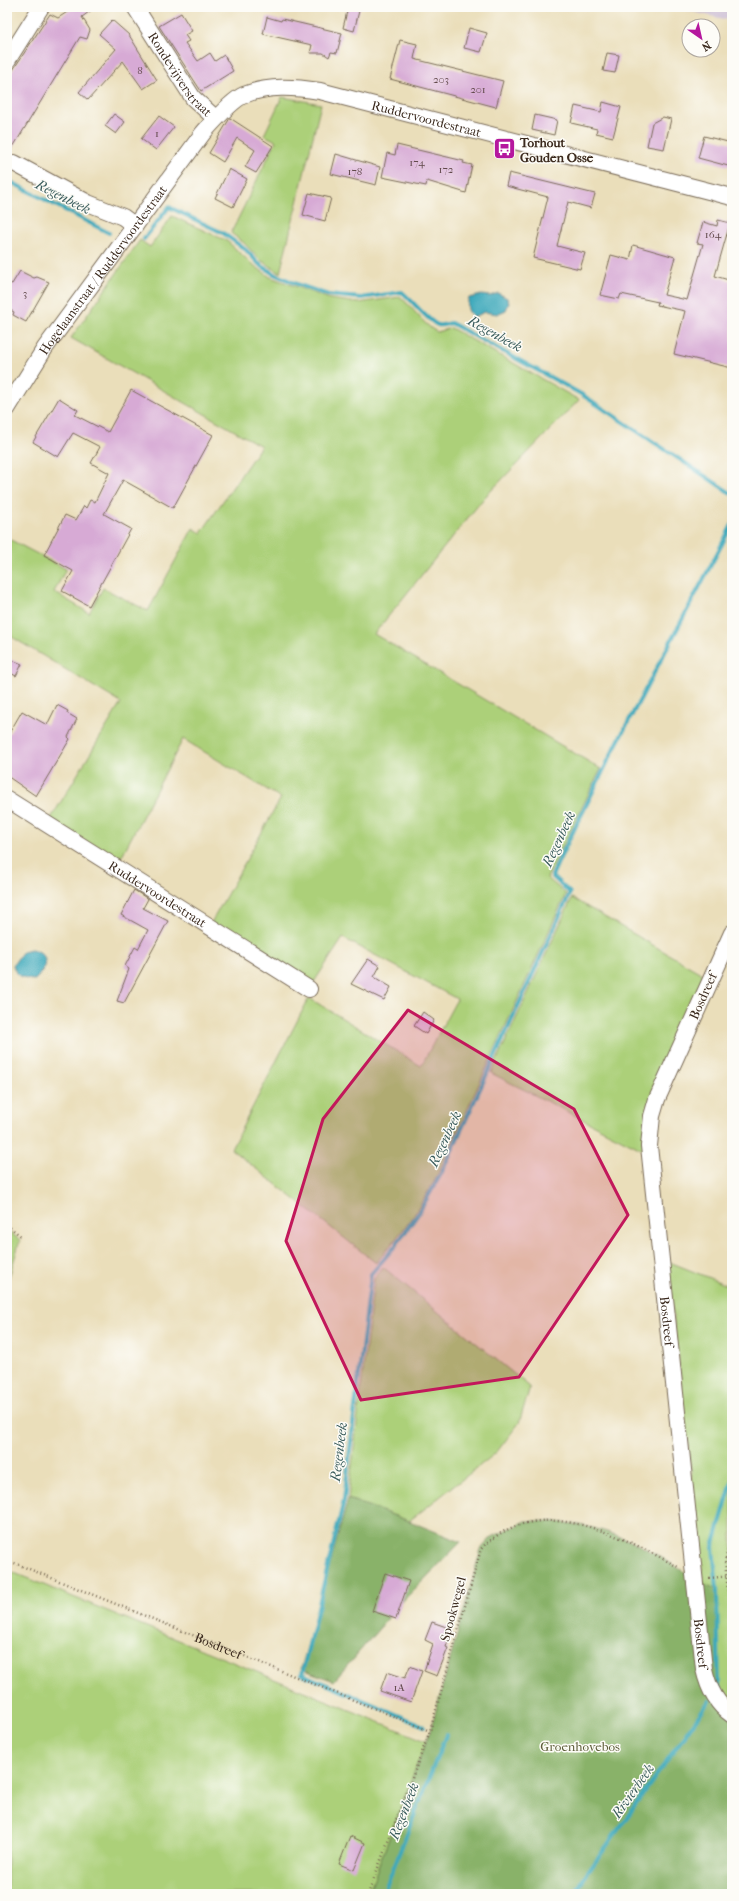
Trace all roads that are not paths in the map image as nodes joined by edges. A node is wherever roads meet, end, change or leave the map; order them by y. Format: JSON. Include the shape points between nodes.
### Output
{"nodes":[{"id":1,"x":41,"y":7,"type":"edge"},
{"id":2,"x":135,"y":7,"type":"edge"},
{"id":3,"x":7,"y":61,"type":"edge"},
{"id":4,"x":216,"y":118,"type":"junction"},
{"id":5,"x":203,"y":133,"type":"joint"},
{"id":6,"x":14,"y":163,"type":"dead end"},
{"id":7,"x":732,"y":197,"type":"edge"},
{"id":8,"x":135,"y":226,"type":"junction"},
{"id":9,"x":7,"y":409,"type":"edge"},
{"id":10,"x":7,"y":799,"type":"edge"},
{"id":11,"x":732,"y":933,"type":"edge"},
{"id":12,"x":309,"y":989,"type":"dead end"},
{"id":13,"x":732,"y":1715,"type":"edge"}],
"edges":[{"from":1,"to":3,"type":"street"},
{"from":2,"to":4,"type":"street","name":"Rondevijverstraat","via":[[193,98]]},
{"from":4,"to":5,"type":"street","name":"Ruddervoordestraat"},
{"from":4,"to":7,"type":"street","name":"Ruddervoordestraat","via":[[242,95],[272,88],[296,87]]},
{"from":5,"to":8,"type":"street","name":"Hogelaanstraat / Ruddervoordestraat"},
{"from":6,"to":8,"type":"street"},
{"from":8,"to":9,"type":"street","name":"Hogelaanstraat / Ruddervoordestraat","via":[[45,348]]},
{"from":10,"to":12,"type":"street","name":"Ruddervoordestraat"},
{"from":11,"to":13,"type":"street","name":"Bosdreef","via":[[664,1083],[649,1131],[701,1577],[706,1680],[712,1694]]}]}
